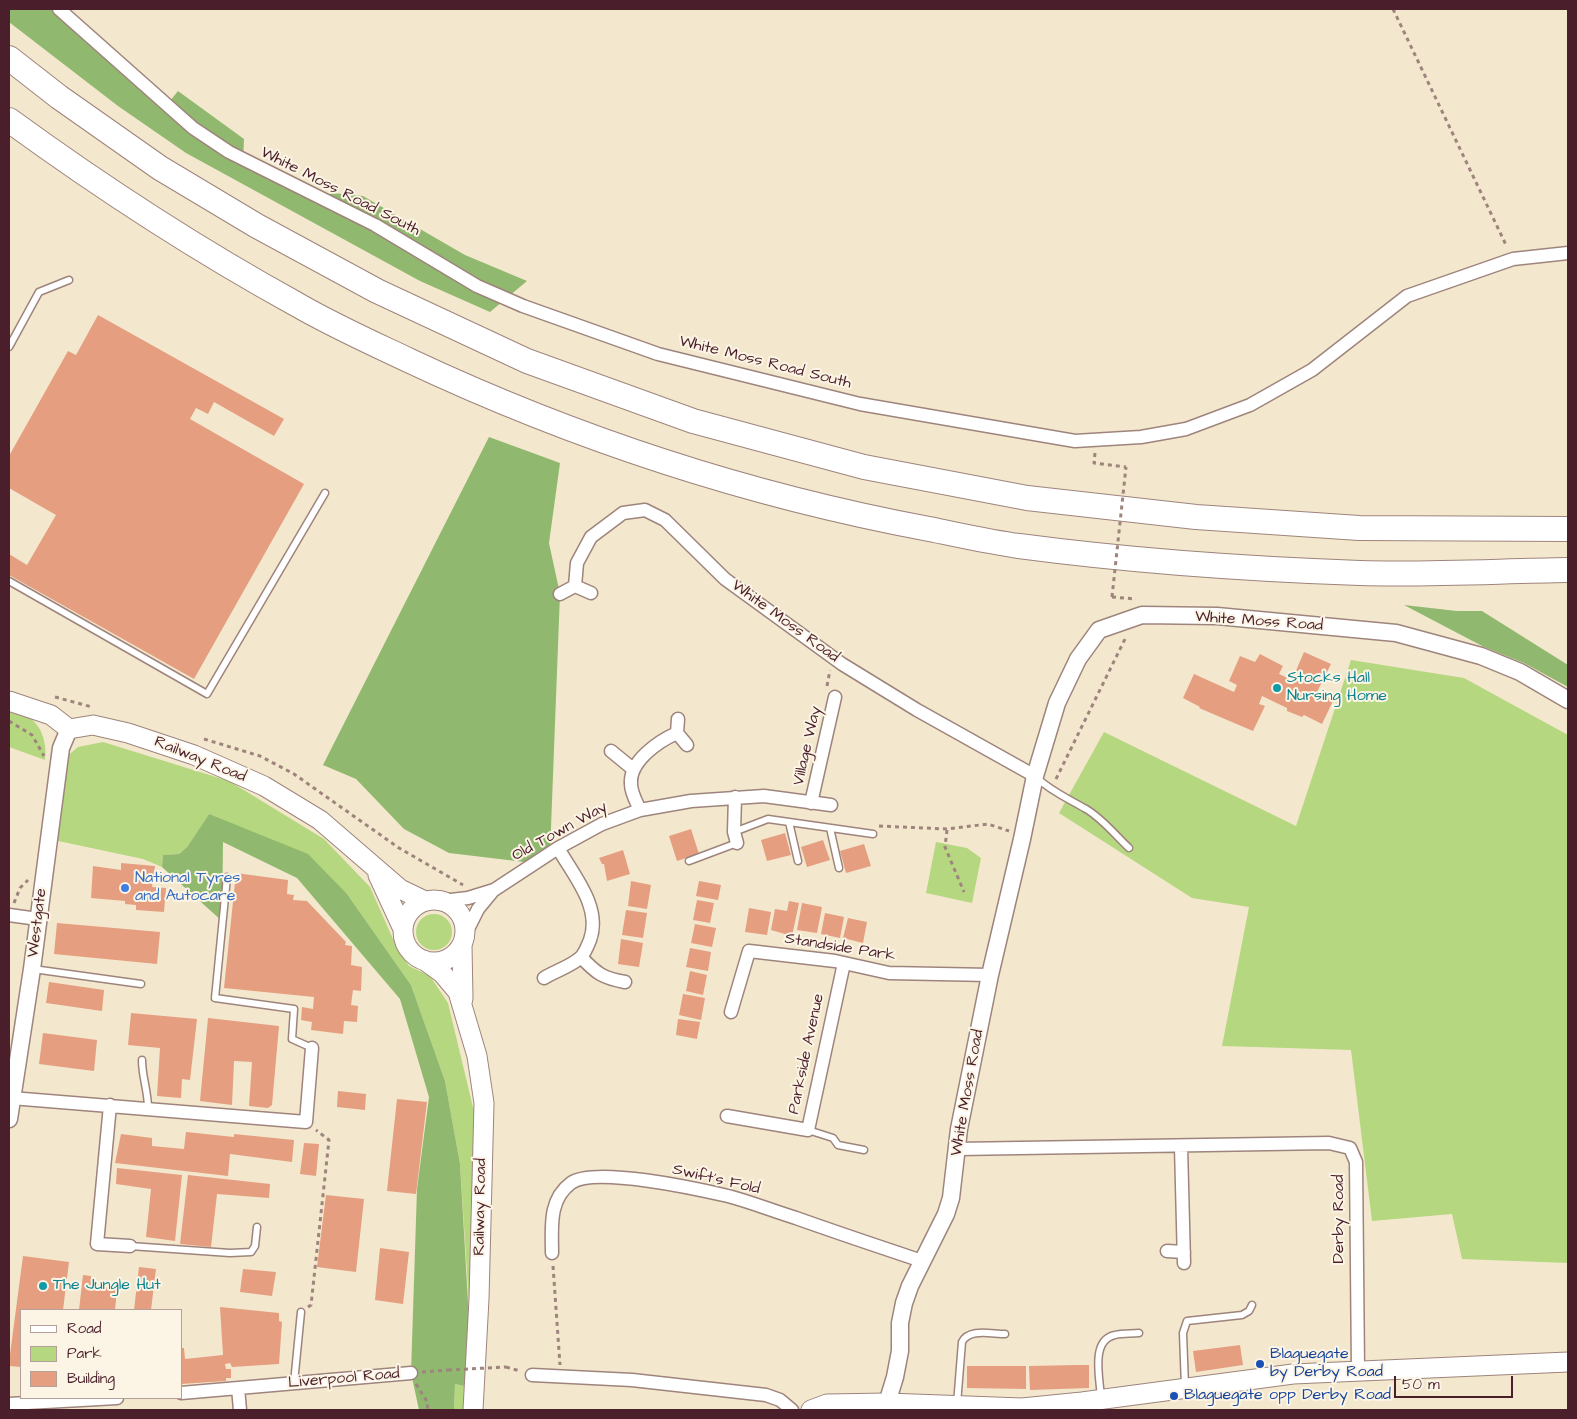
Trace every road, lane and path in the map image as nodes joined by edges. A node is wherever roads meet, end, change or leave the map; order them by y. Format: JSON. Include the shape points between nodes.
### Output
{"nodes":[{"id":1,"x":59,"y":9,"type":"edge"},
{"id":2,"x":1393,"y":9,"type":"edge"},
{"id":3,"x":9,"y":58,"type":"edge"},
{"id":4,"x":9,"y":120,"type":"edge"},
{"id":5,"x":1568,"y":253,"type":"edge"},
{"id":6,"x":1513,"y":259,"type":"junction"},
{"id":7,"x":69,"y":280,"type":"dead end"},
{"id":8,"x":9,"y":347,"type":"edge"},
{"id":9,"x":1098,"y":440,"type":"junction"},
{"id":10,"x":325,"y":493,"type":"dead end"},
{"id":11,"x":1568,"y":529,"type":"edge"},
{"id":12,"x":1568,"y":570,"type":"edge"},
{"id":13,"x":9,"y":581,"type":"edge"},
{"id":14,"x":575,"y":586,"type":"junction"},
{"id":15,"x":560,"y":594,"type":"dead end"},
{"id":16,"x":591,"y":594,"type":"dead end"},
{"id":17,"x":1112,"y":597,"type":"dead end"},
{"id":18,"x":1135,"y":618,"type":"junction"},
{"id":19,"x":832,"y":657,"type":"junction"},
{"id":20,"x":835,"y":700,"type":"joint"},
{"id":21,"x":1568,"y":700,"type":"edge"},
{"id":22,"x":9,"y":701,"type":"edge"},
{"id":23,"x":678,"y":719,"type":"dead end"},
{"id":24,"x":9,"y":721,"type":"edge"},
{"id":25,"x":69,"y":729,"type":"junction"},
{"id":26,"x":677,"y":734,"type":"junction"},
{"id":27,"x":687,"y":745,"type":"dead end"},
{"id":28,"x":611,"y":751,"type":"dead end"},
{"id":29,"x":45,"y":761,"type":"dead end"},
{"id":30,"x":633,"y":769,"type":"junction"},
{"id":31,"x":1035,"y":776,"type":"junction"},
{"id":32,"x":1050,"y":790,"type":"junction"},
{"id":33,"x":735,"y":797,"type":"junction"},
{"id":34,"x":811,"y":803,"type":"junction"},
{"id":35,"x":831,"y":805,"type":"dead end"},
{"id":36,"x":640,"y":810,"type":"junction"},
{"id":37,"x":789,"y":822,"type":"junction"},
{"id":38,"x":877,"y":826,"type":"dead end"},
{"id":39,"x":830,"y":828,"type":"junction"},
{"id":40,"x":947,"y":829,"type":"junction"},
{"id":41,"x":873,"y":834,"type":"dead end"},
{"id":42,"x":735,"y":838,"type":"junction"},
{"id":43,"x":1022,"y":839,"type":"junction"},
{"id":44,"x":558,"y":848,"type":"junction"},
{"id":45,"x":1129,"y":848,"type":"dead end"},
{"id":46,"x":689,"y":860,"type":"dead end"},
{"id":47,"x":798,"y":861,"type":"dead end"},
{"id":48,"x":372,"y":866,"type":"junction"},
{"id":49,"x":839,"y":868,"type":"dead end"},
{"id":50,"x":227,"y":877,"type":"dead end"},
{"id":51,"x":32,"y":878,"type":"dead end"},
{"id":52,"x":494,"y":890,"type":"junction"},
{"id":53,"x":964,"y":892,"type":"dead end"},
{"id":54,"x":433,"y":901,"type":"junction"},
{"id":55,"x":10,"y":915,"type":"edge"},
{"id":56,"x":38,"y":919,"type":"junction"},
{"id":57,"x":403,"y":929,"type":"junction"},
{"id":58,"x":463,"y":940,"type":"junction"},
{"id":59,"x":581,"y":957,"type":"junction"},
{"id":60,"x":424,"y":960,"type":"junction"},
{"id":61,"x":844,"y":963,"type":"junction"},
{"id":62,"x":32,"y":969,"type":"junction"},
{"id":63,"x":990,"y":975,"type":"junction"},
{"id":64,"x":544,"y":978,"type":"dead end"},
{"id":65,"x":625,"y":982,"type":"dead end"},
{"id":66,"x":141,"y":984,"type":"dead end"},
{"id":67,"x":464,"y":1006,"type":"junction"},
{"id":68,"x":731,"y":1012,"type":"dead end"},
{"id":69,"x":312,"y":1048,"type":"joint"},
{"id":70,"x":142,"y":1060,"type":"dead end"},
{"id":71,"x":12,"y":1098,"type":"junction"},
{"id":72,"x":110,"y":1105,"type":"junction"},
{"id":73,"x":148,"y":1108,"type":"junction"},
{"id":74,"x":726,"y":1116,"type":"dead end"},
{"id":75,"x":9,"y":1119,"type":"edge"},
{"id":76,"x":306,"y":1122,"type":"junction"},
{"id":77,"x":808,"y":1130,"type":"junction"},
{"id":78,"x":1181,"y":1146,"type":"junction"},
{"id":79,"x":958,"y":1149,"type":"junction"},
{"id":80,"x":864,"y":1150,"type":"dead end"},
{"id":81,"x":257,"y":1227,"type":"dead end"},
{"id":82,"x":130,"y":1246,"type":"joint"},
{"id":83,"x":1167,"y":1251,"type":"dead end"},
{"id":84,"x":552,"y":1253,"type":"joint"},
{"id":85,"x":922,"y":1261,"type":"junction"},
{"id":86,"x":1252,"y":1305,"type":"dead end"},
{"id":87,"x":301,"y":1312,"type":"joint"},
{"id":88,"x":1139,"y":1333,"type":"dead end"},
{"id":89,"x":1005,"y":1334,"type":"dead end"},
{"id":90,"x":1568,"y":1362,"type":"edge"},
{"id":91,"x":506,"y":1367,"type":"dead end"},
{"id":92,"x":1358,"y":1370,"type":"junction"},
{"id":93,"x":411,"y":1373,"type":"junction"},
{"id":94,"x":532,"y":1375,"type":"dead end"},
{"id":95,"x":561,"y":1375,"type":"junction"},
{"id":96,"x":294,"y":1383,"type":"junction"},
{"id":97,"x":238,"y":1388,"type":"junction"},
{"id":98,"x":1185,"y":1388,"type":"junction"},
{"id":99,"x":182,"y":1393,"type":"edge"},
{"id":100,"x":108,"y":1399,"type":"edge"},
{"id":101,"x":1101,"y":1400,"type":"junction"},
{"id":102,"x":72,"y":1403,"type":"edge"},
{"id":103,"x":887,"y":1403,"type":"junction"},
{"id":104,"x":9,"y":1404,"type":"edge"},
{"id":105,"x":957,"y":1405,"type":"junction"},
{"id":106,"x":240,"y":1410,"type":"edge"},
{"id":107,"x":427,"y":1410,"type":"edge"},
{"id":108,"x":472,"y":1410,"type":"edge"},
{"id":109,"x":792,"y":1410,"type":"edge"},
{"id":110,"x":811,"y":1410,"type":"edge"}],
"edges":[{"from":1,"to":9,"type":"street","name":"White Moss Road South","via":[[186,122],[228,152],[375,225],[477,286],[523,306],[658,354],[860,404],[1075,442]]},
{"from":2,"to":6,"type":"path"},
{"from":3,"to":11,"type":"highway","via":[[160,168],[368,287],[527,361],[693,421],[864,467],[1027,498],[1196,517],[1359,528]]},
{"from":4,"to":12,"type":"highway","via":[[172,232],[298,306],[473,390],[594,439],[725,481],[858,516],[1017,546],[1180,563],[1364,573]]},
{"from":5,"to":6,"type":"street","name":"White Moss Road South"},
{"from":6,"to":9,"type":"street","name":"White Moss Road South","via":[[1407,296],[1312,370],[1250,405],[1186,429]]},
{"from":7,"to":8,"type":"lane","via":[[39,292]]},
{"from":9,"to":17,"type":"path","bridge":true,"via":[[1094,463],[1126,467]]},
{"from":10,"to":13,"type":"lane","via":[[207,694]]},
{"from":14,"to":15,"type":"street"},
{"from":14,"to":16,"type":"street"},
{"from":14,"to":19,"type":"street","name":"White Moss Road","via":[[577,563],[591,537],[623,513],[645,510],[665,520],[725,579]]},
{"from":18,"to":21,"type":"street","name":"White Moss Road","via":[[1142,615],[1217,616],[1396,633],[1481,656],[1520,672]]},
{"from":18,"to":31,"type":"street","name":"White Moss Road","via":[[1099,630],[1078,659],[1058,703]]},
{"from":18,"to":32,"type":"path"},
{"from":19,"to":20,"type":"path","via":[[826,692]]},
{"from":19,"to":31,"type":"street","name":"White Moss Road","via":[[917,710]]},
{"from":20,"to":34,"type":"street","name":"Village Way"},
{"from":22,"to":25,"type":"main road","via":[[51,715]]},
{"from":23,"to":26,"type":"street"},
{"from":24,"to":29,"type":"path","via":[[32,735]]},
{"from":25,"to":48,"type":"main road","name":"Railway Road","via":[[93,725],[128,733],[229,770],[320,820]]},
{"from":25,"to":56,"type":"street","name":"Westgate","via":[[60,755]]},
{"from":26,"to":27,"type":"street"},
{"from":26,"to":30,"type":"street","via":[[665,738]]},
{"from":28,"to":30,"type":"street"},
{"from":30,"to":36,"type":"street","via":[[630,782]]},
{"from":31,"to":32,"type":"lane"},
{"from":31,"to":43,"type":"street","name":"White Moss Road"},
{"from":32,"to":45,"type":"lane","via":[[1094,815]]},
{"from":33,"to":34,"type":"street","name":"Old Town Way","via":[[764,796]]},
{"from":33,"to":36,"type":"street","name":"Old Town Way"},
{"from":33,"to":42,"type":"street"},
{"from":34,"to":35,"type":"street","name":"Old Town Way"},
{"from":36,"to":44,"type":"street","name":"Old Town Way","via":[[602,824]]},
{"from":37,"to":39,"type":"lane"},
{"from":37,"to":42,"type":"lane","via":[[768,819]]},
{"from":37,"to":47,"type":"lane"},
{"from":38,"to":40,"type":"path"},
{"from":39,"to":41,"type":"lane"},
{"from":39,"to":49,"type":"lane"},
{"from":40,"to":43,"type":"path","via":[[988,824],[1004,828]]},
{"from":40,"to":53,"type":"path","via":[[945,847]]},
{"from":42,"to":46,"type":"lane"},
{"from":43,"to":63,"type":"street","name":"White Moss Road"},
{"from":44,"to":52,"type":"street","name":"Old Town Way"},
{"from":44,"to":59,"type":"street","via":[[593,914],[591,936]]},
{"from":48,"to":54,"type":"main road","name":"Railway Road","via":[[400,889]]},
{"from":48,"to":57,"type":"main road","name":"Railway Road"},
{"from":50,"to":69,"type":"lane","via":[[215,998],[294,1009],[292,1039]]},
{"from":51,"to":55,"type":"path","via":[[16,894]]},
{"from":52,"to":54,"type":"street","name":"Old Town Way","via":[[468,898]]},
{"from":52,"to":58,"type":"street","name":"Old Town Way","via":[[478,909]]},
{"from":54,"to":57,"type":"main road","via":[[410,911]]},
{"from":54,"to":58,"type":"main road","via":[[449,904],[461,916]]},
{"from":55,"to":56,"type":"street"},
{"from":56,"to":62,"type":"street","name":"Westgate"},
{"from":57,"to":60,"type":"main road","via":[[408,948]]},
{"from":58,"to":60,"type":"main road","via":[[457,952],[442,961]]},
{"from":58,"to":67,"type":"main road","name":"Railway Road"},
{"from":59,"to":64,"type":"street"},
{"from":59,"to":65,"type":"street","via":[[599,975]]},
{"from":60,"to":67,"type":"main road","name":"Railway Road","via":[[451,981]]},
{"from":61,"to":63,"type":"street","name":"Standside Park","via":[[889,973]]},
{"from":61,"to":68,"type":"street","name":"Standside Park","via":[[749,951]]},
{"from":61,"to":77,"type":"street","name":"Parkside Avenue"},
{"from":62,"to":66,"type":"lane"},
{"from":62,"to":71,"type":"street","name":"Westgate"},
{"from":63,"to":79,"type":"street","name":"White Moss Road"},
{"from":67,"to":108,"type":"main road","name":"Railway Road","via":[[477,1056],[484,1103],[479,1299]]},
{"from":69,"to":76,"type":"street"},
{"from":70,"to":73,"type":"lane"},
{"from":71,"to":72,"type":"street"},
{"from":71,"to":75,"type":"street","name":"Westgate"},
{"from":72,"to":73,"type":"street"},
{"from":72,"to":82,"type":"street","via":[[97,1244]]},
{"from":73,"to":76,"type":"street"},
{"from":74,"to":77,"type":"street","name":"Parkside Avenue"},
{"from":76,"to":87,"type":"path","via":[[329,1140],[311,1306]]},
{"from":77,"to":80,"type":"lane","via":[[833,1138],[838,1145]]},
{"from":78,"to":79,"type":"street","name":"Derby Road"},
{"from":78,"to":83,"type":"street","via":[[1184,1257]]},
{"from":78,"to":92,"type":"street","name":"Derby Road","via":[[1328,1143],[1350,1148],[1356,1162]]},
{"from":79,"to":85,"type":"street","name":"White Moss Road","via":[[951,1198]]},
{"from":81,"to":82,"type":"lane","via":[[251,1252]]},
{"from":84,"to":85,"type":"street","name":"Swift's Fold","via":[[553,1214],[558,1198],[572,1182],[606,1177],[729,1196]]},
{"from":84,"to":95,"type":"path"},
{"from":85,"to":103,"type":"street","name":"White Moss Road","via":[[904,1303],[897,1370]]},
{"from":86,"to":98,"type":"lane","via":[[1242,1314],[1187,1321],[1183,1333]]},
{"from":87,"to":96,"type":"lane"},
{"from":88,"to":101,"type":"lane","via":[[1114,1335],[1099,1347]]},
{"from":89,"to":105,"type":"lane","via":[[965,1336]]},
{"from":90,"to":92,"type":"main road"},
{"from":91,"to":93,"type":"path","name":"Liverpool Road","bridge":true},
{"from":92,"to":98,"type":"main road","via":[[1293,1374]]},
{"from":93,"to":96,"type":"street","name":"Liverpool Road"},
{"from":93,"to":107,"type":"path","via":[[428,1404]]},
{"from":94,"to":95,"type":"street"},
{"from":95,"to":109,"type":"street","via":[[766,1395],[780,1400]]},
{"from":96,"to":97,"type":"street","name":"Liverpool Road"},
{"from":97,"to":99,"type":"street","name":"Liverpool Road"},
{"from":97,"to":106,"type":"street"},
{"from":98,"to":101,"type":"main road"},
{"from":100,"to":102,"type":"street"},
{"from":101,"to":105,"type":"main road","via":[[1022,1408]]},
{"from":102,"to":104,"type":"street"},
{"from":103,"to":105,"type":"main road"},
{"from":103,"to":110,"type":"main road","via":[[827,1404]]}]}
